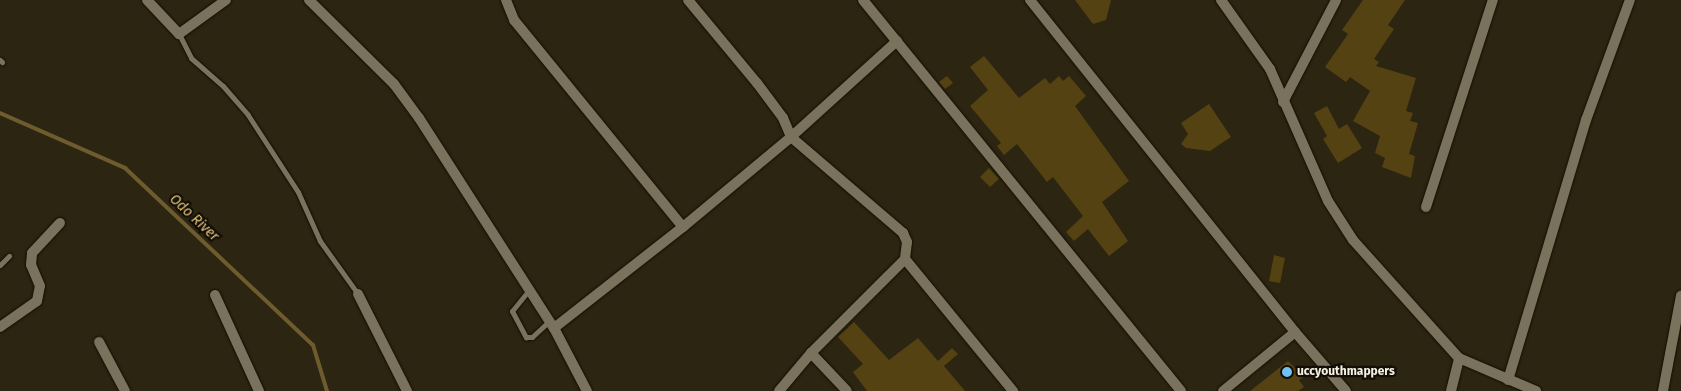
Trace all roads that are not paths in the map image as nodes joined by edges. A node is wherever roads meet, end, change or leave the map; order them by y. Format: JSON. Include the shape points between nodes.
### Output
{"nodes":[{"id":1,"x":147,"y":0,"type":"edge"},
{"id":2,"x":226,"y":0,"type":"edge"},
{"id":3,"x":310,"y":0,"type":"edge"},
{"id":4,"x":506,"y":0,"type":"edge"},
{"id":5,"x":688,"y":0,"type":"edge"},
{"id":6,"x":1030,"y":0,"type":"edge"},
{"id":7,"x":1221,"y":0,"type":"edge"},
{"id":8,"x":1336,"y":0,"type":"edge"},
{"id":9,"x":1493,"y":0,"type":"edge"},
{"id":10,"x":1630,"y":0,"type":"edge"},
{"id":11,"x":867,"y":2,"type":"edge"},
{"id":12,"x":179,"y":34,"type":"junction"},
{"id":13,"x":897,"y":41,"type":"junction"},
{"id":14,"x":1283,"y":102,"type":"junction"},
{"id":15,"x":791,"y":137,"type":"junction"},
{"id":16,"x":1426,"y":207,"type":"dead end"},
{"id":17,"x":60,"y":223,"type":"dead end"},
{"id":18,"x":683,"y":227,"type":"junction"},
{"id":19,"x":9,"y":256,"type":"dead end"},
{"id":20,"x":905,"y":259,"type":"junction"},
{"id":21,"x":0,"y":265,"type":"edge"},
{"id":22,"x":529,"y":290,"type":"junction"},
{"id":23,"x":358,"y":294,"type":"joint"},
{"id":24,"x":216,"y":295,"type":"dead end"},
{"id":25,"x":1681,"y":296,"type":"edge"},
{"id":26,"x":552,"y":324,"type":"junction"},
{"id":27,"x":0,"y":327,"type":"edge"},
{"id":28,"x":1295,"y":332,"type":"junction"},
{"id":29,"x":100,"y":342,"type":"dead end"},
{"id":30,"x":811,"y":353,"type":"junction"},
{"id":31,"x":1459,"y":358,"type":"junction"},
{"id":32,"x":1508,"y":380,"type":"junction"},
{"id":33,"x":125,"y":391,"type":"edge"},
{"id":34,"x":259,"y":391,"type":"edge"},
{"id":35,"x":407,"y":391,"type":"edge"},
{"id":36,"x":587,"y":391,"type":"edge"},
{"id":37,"x":779,"y":391,"type":"edge"},
{"id":38,"x":847,"y":391,"type":"edge"},
{"id":39,"x":1013,"y":391,"type":"edge"},
{"id":40,"x":1181,"y":391,"type":"edge"},
{"id":41,"x":1223,"y":391,"type":"edge"},
{"id":42,"x":1346,"y":391,"type":"edge"},
{"id":43,"x":1450,"y":391,"type":"edge"},
{"id":44,"x":1536,"y":391,"type":"edge"},
{"id":45,"x":1663,"y":391,"type":"edge"}],
"edges":[{"from":1,"to":12,"type":"street"},
{"from":2,"to":12,"type":"street"},
{"from":3,"to":22,"type":"street","via":[[394,84]]},
{"from":4,"to":18,"type":"street","via":[[514,20]]},
{"from":5,"to":15,"type":"street","via":[[784,118]]},
{"from":6,"to":28,"type":"street"},
{"from":7,"to":14,"type":"street","via":[[1270,69]]},
{"from":8,"to":14,"type":"street"},
{"from":9,"to":16,"type":"street"},
{"from":10,"to":32,"type":"street","via":[[1586,120]]},
{"from":11,"to":13,"type":"street"},
{"from":12,"to":23,"type":"lane","via":[[191,58],[223,86],[248,115],[298,192],[320,241]]},
{"from":13,"to":15,"type":"street"},
{"from":13,"to":40,"type":"street"},
{"from":14,"to":31,"type":"street","via":[[1340,221]]},
{"from":15,"to":18,"type":"street"},
{"from":15,"to":20,"type":"street","via":[[904,233],[907,242]]},
{"from":17,"to":27,"type":"street","via":[[32,254],[31,265],[40,286],[37,301]]},
{"from":18,"to":26,"type":"street"},
{"from":19,"to":21,"type":"lane"},
{"from":20,"to":30,"type":"street"},
{"from":20,"to":39,"type":"street"},
{"from":22,"to":26,"type":"street"},
{"from":22,"to":26,"type":"lane","via":[[512,311],[526,337],[532,337]]},
{"from":23,"to":35,"type":"street"},
{"from":24,"to":34,"type":"street"},
{"from":25,"to":45,"type":"street"},
{"from":26,"to":36,"type":"street"},
{"from":28,"to":41,"type":"street"},
{"from":28,"to":42,"type":"street"},
{"from":29,"to":33,"type":"street"},
{"from":30,"to":37,"type":"street"},
{"from":30,"to":38,"type":"street"},
{"from":31,"to":32,"type":"street"},
{"from":31,"to":43,"type":"street"},
{"from":32,"to":44,"type":"street"}]}
